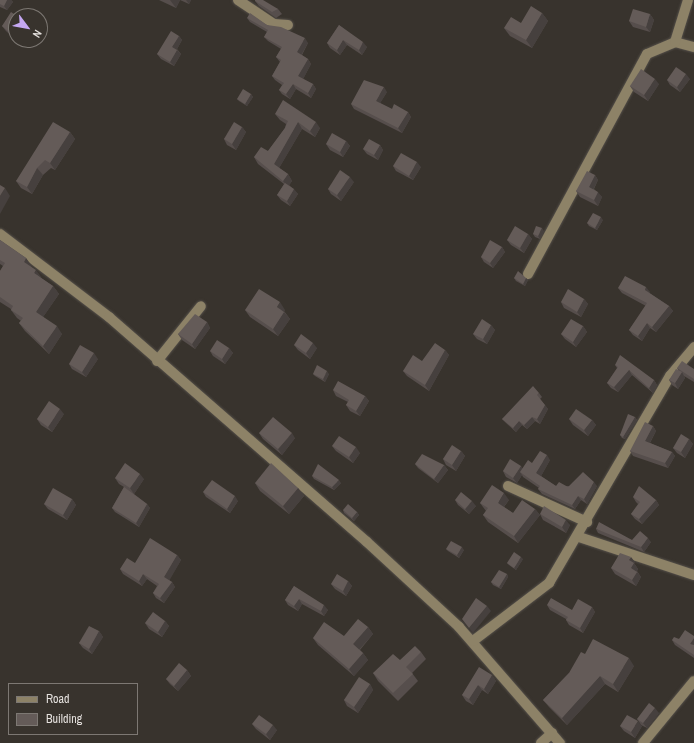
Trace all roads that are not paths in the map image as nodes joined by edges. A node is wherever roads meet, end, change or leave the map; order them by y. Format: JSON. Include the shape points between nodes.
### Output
{"nodes":[{"id":1,"x":238,"y":0,"type":"edge"},
{"id":2,"x":688,"y":0,"type":"edge"},
{"id":3,"x":288,"y":25,"type":"dead end"},
{"id":4,"x":675,"y":42,"type":"junction"},
{"id":5,"x":694,"y":47,"type":"edge"},
{"id":6,"x":0,"y":234,"type":"edge"},
{"id":7,"x":528,"y":274,"type":"dead end"},
{"id":8,"x":201,"y":306,"type":"dead end"},
{"id":9,"x":694,"y":346,"type":"edge"},
{"id":10,"x":157,"y":361,"type":"junction"},
{"id":11,"x":508,"y":486,"type":"dead end"},
{"id":12,"x":587,"y":522,"type":"junction"},
{"id":13,"x":579,"y":537,"type":"junction"},
{"id":14,"x":694,"y":575,"type":"edge"},
{"id":15,"x":473,"y":641,"type":"junction"},
{"id":16,"x":694,"y":681,"type":"edge"},
{"id":17,"x":552,"y":734,"type":"junction"},
{"id":18,"x":542,"y":743,"type":"edge"},
{"id":19,"x":560,"y":743,"type":"edge"},
{"id":20,"x":643,"y":743,"type":"edge"}],
"edges":[{"from":1,"to":3,"type":"street","via":[[274,24]]},
{"from":2,"to":4,"type":"street"},
{"from":4,"to":5,"type":"street"},
{"from":4,"to":7,"type":"street","via":[[647,54]]},
{"from":6,"to":10,"type":"street","via":[[62,279]]},
{"from":8,"to":10,"type":"street"},
{"from":9,"to":12,"type":"street","via":[[670,376]]},
{"from":10,"to":15,"type":"street","via":[[314,494]]},
{"from":11,"to":12,"type":"street"},
{"from":12,"to":13,"type":"street"},
{"from":13,"to":14,"type":"street"},
{"from":13,"to":15,"type":"street","via":[[549,583]]},
{"from":15,"to":17,"type":"street"},
{"from":16,"to":20,"type":"street"},
{"from":17,"to":18,"type":"street"},
{"from":17,"to":19,"type":"street"}]}
